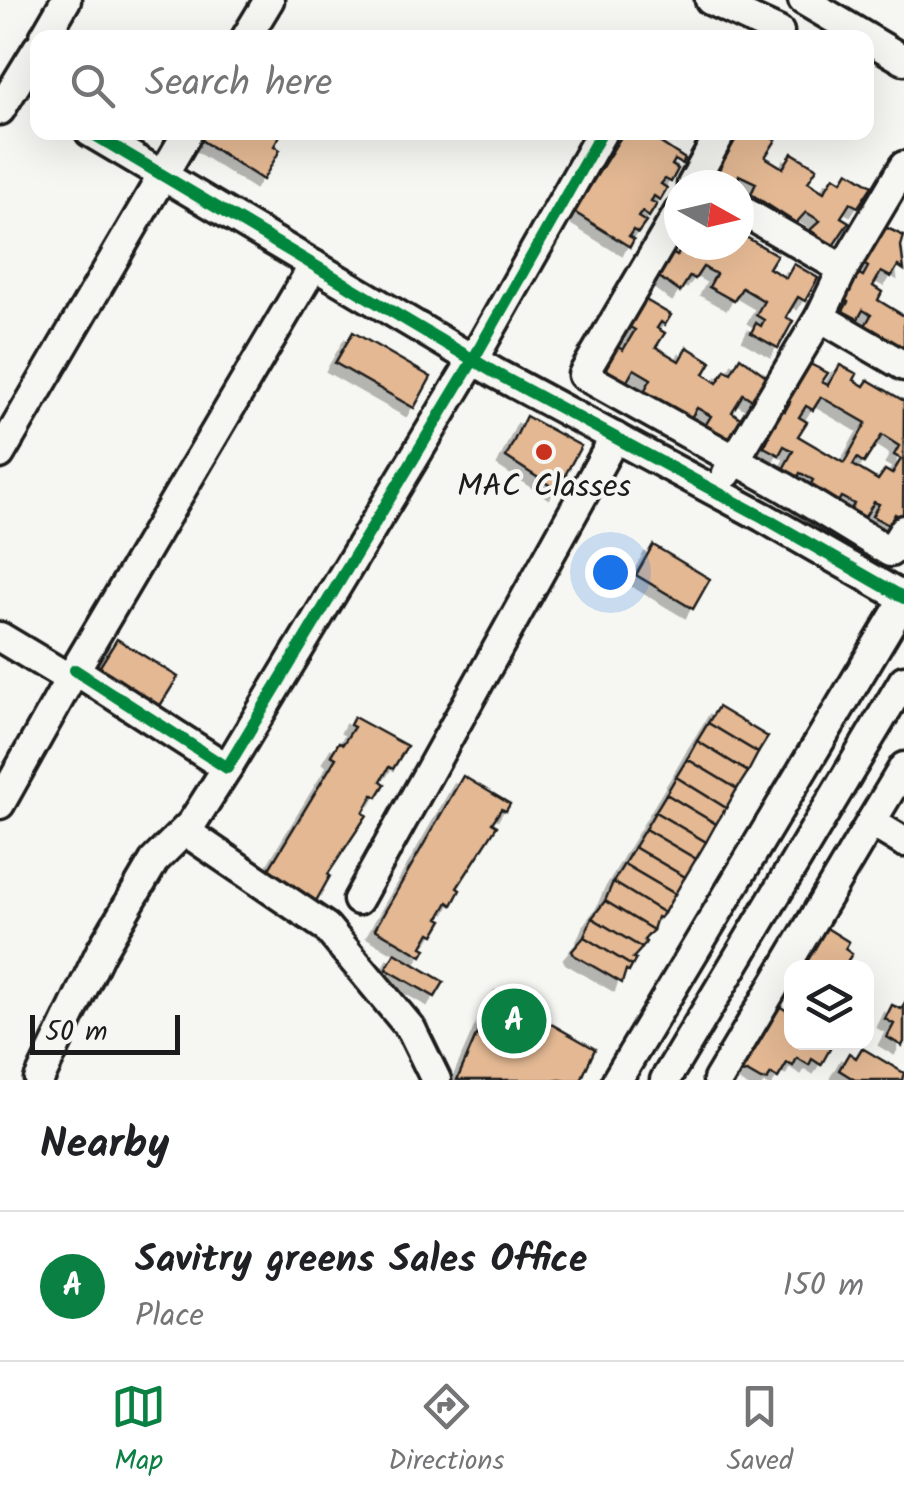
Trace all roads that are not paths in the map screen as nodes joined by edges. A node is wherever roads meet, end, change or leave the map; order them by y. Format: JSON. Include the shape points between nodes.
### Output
{"nodes":[{"id":1,"x":66,"y":0,"type":"edge"},
{"id":2,"x":269,"y":0,"type":"edge"},
{"id":3,"x":710,"y":0,"type":"edge"},
{"id":4,"x":800,"y":0,"type":"edge"},
{"id":5,"x":757,"y":10,"type":"edge"},
{"id":6,"x":49,"y":30,"type":"edge"},
{"id":7,"x":251,"y":30,"type":"edge"},
{"id":8,"x":774,"y":30,"type":"edge"},
{"id":9,"x":780,"y":30,"type":"edge"},
{"id":10,"x":852,"y":30,"type":"edge"},
{"id":11,"x":874,"y":43,"type":"edge"},
{"id":12,"x":904,"y":60,"type":"edge"},
{"id":13,"x":30,"y":63,"type":"edge"},
{"id":14,"x":13,"y":95,"type":"edge"},
{"id":15,"x":103,"y":140,"type":"edge"},
{"id":16,"x":183,"y":140,"type":"edge"},
{"id":17,"x":597,"y":140,"type":"edge"},
{"id":18,"x":717,"y":140,"type":"edge"},
{"id":19,"x":702,"y":170,"type":"edge"},
{"id":20,"x":902,"y":174,"type":"edge"},
{"id":21,"x":162,"y":175,"type":"junction"},
{"id":22,"x":754,"y":218,"type":"edge"},
{"id":23,"x":664,"y":237,"type":"edge"},
{"id":24,"x":314,"y":265,"type":"junction"},
{"id":25,"x":843,"y":269,"type":"junction"},
{"id":26,"x":820,"y":317,"type":"junction"},
{"id":27,"x":473,"y":360,"type":"junction"},
{"id":28,"x":904,"y":366,"type":"edge"},
{"id":29,"x":615,"y":438,"type":"junction"},
{"id":30,"x":0,"y":454,"type":"edge"},
{"id":31,"x":735,"y":459,"type":"junction"},
{"id":32,"x":716,"y":492,"type":"junction"},
{"id":33,"x":904,"y":530,"type":"edge"},
{"id":34,"x":904,"y":599,"type":"edge"},
{"id":35,"x":0,"y":637,"type":"edge"},
{"id":36,"x":72,"y":674,"type":"junction"},
{"id":37,"x":904,"y":680,"type":"edge"},
{"id":38,"x":227,"y":768,"type":"junction"},
{"id":39,"x":904,"y":768,"type":"edge"},
{"id":40,"x":0,"y":804,"type":"edge"},
{"id":41,"x":870,"y":822,"type":"junction"},
{"id":42,"x":188,"y":827,"type":"junction"},
{"id":43,"x":904,"y":842,"type":"edge"},
{"id":44,"x":358,"y":900,"type":"dead end"},
{"id":45,"x":39,"y":1080,"type":"edge"},
{"id":46,"x":436,"y":1080,"type":"edge"},
{"id":47,"x":617,"y":1080,"type":"edge"},
{"id":48,"x":665,"y":1080,"type":"edge"},
{"id":49,"x":718,"y":1080,"type":"edge"}],
"edges":[{"from":1,"to":6,"type":"street"},
{"from":2,"to":7,"type":"street"},
{"from":3,"to":5,"type":"street"},
{"from":4,"to":9,"type":"street"},
{"from":4,"to":10,"type":"street"},
{"from":5,"to":8,"type":"street"},
{"from":11,"to":12,"type":"street"},
{"from":13,"to":14,"type":"street"},
{"from":15,"to":21,"type":"street"},
{"from":16,"to":21,"type":"street"},
{"from":17,"to":27,"type":"street"},
{"from":18,"to":19,"type":"street"},
{"from":20,"to":25,"type":"street"},
{"from":21,"to":24,"type":"street"},
{"from":21,"to":30,"type":"street"},
{"from":22,"to":25,"type":"street"},
{"from":23,"to":31,"type":"street","via":[[583,375]]},
{"from":24,"to":27,"type":"street"},
{"from":24,"to":36,"type":"street"},
{"from":25,"to":26,"type":"street"},
{"from":26,"to":28,"type":"street"},
{"from":26,"to":31,"type":"street"},
{"from":27,"to":29,"type":"street"},
{"from":27,"to":38,"type":"street"},
{"from":29,"to":32,"type":"street"},
{"from":29,"to":44,"type":"street"},
{"from":31,"to":32,"type":"street"},
{"from":31,"to":33,"type":"street","via":[[890,552]]},
{"from":32,"to":34,"type":"street"},
{"from":34,"to":47,"type":"street"},
{"from":35,"to":36,"type":"street"},
{"from":36,"to":38,"type":"street"},
{"from":36,"to":40,"type":"street"},
{"from":37,"to":48,"type":"street"},
{"from":38,"to":42,"type":"street"},
{"from":39,"to":41,"type":"street"},
{"from":41,"to":43,"type":"street"},
{"from":41,"to":49,"type":"street"},
{"from":42,"to":45,"type":"street","via":[[154,861],[101,951]]},
{"from":42,"to":46,"type":"street","via":[[326,927],[411,1030]]}]}
